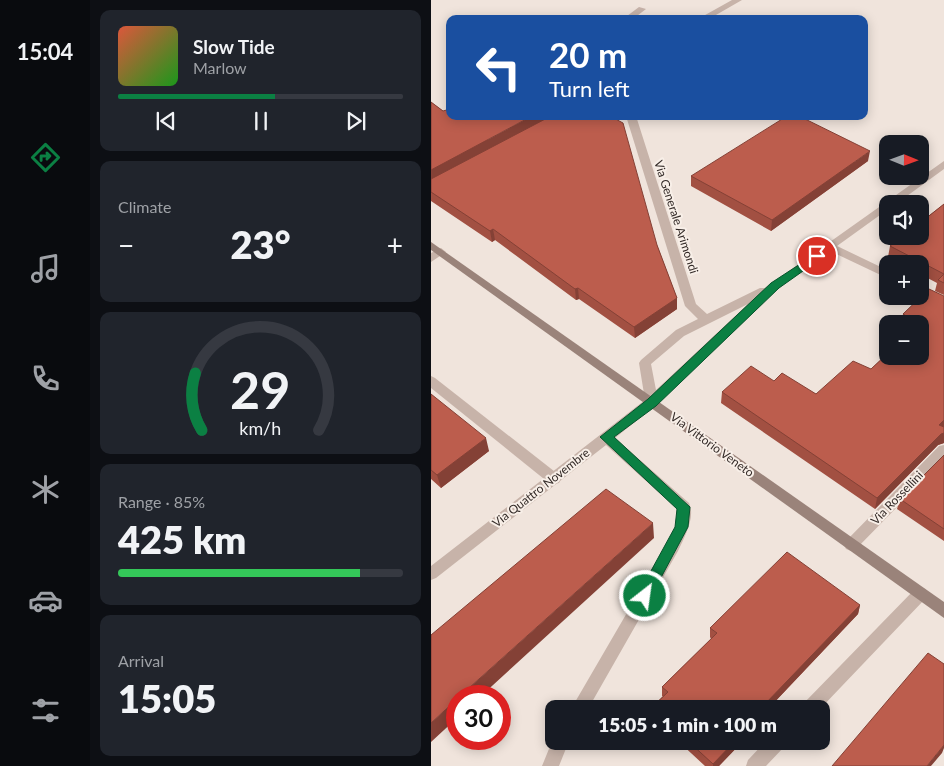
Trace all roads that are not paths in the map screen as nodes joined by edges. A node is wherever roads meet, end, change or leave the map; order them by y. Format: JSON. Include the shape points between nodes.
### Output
{"nodes":[{"id":1,"x":739,"y":0,"type":"edge"},
{"id":2,"x":642,"y":9,"type":"dead end"},
{"id":3,"x":633,"y":15,"type":"edge"},
{"id":4,"x":710,"y":15,"type":"edge"},
{"id":5,"x":632,"y":120,"type":"edge"},
{"id":6,"x":944,"y":164,"type":"edge"},
{"id":7,"x":902,"y":195,"type":"edge"},
{"id":8,"x":879,"y":212,"type":"edge"},
{"id":9,"x":431,"y":245,"type":"edge"},
{"id":10,"x":831,"y":247,"type":"junction"},
{"id":11,"x":436,"y":255,"type":"edge"},
{"id":12,"x":879,"y":270,"type":"edge"},
{"id":13,"x":775,"y":285,"type":"junction"},
{"id":14,"x":929,"y":294,"type":"edge"},
{"id":15,"x":944,"y":302,"type":"edge"},
{"id":16,"x":705,"y":319,"type":"junction"},
{"id":17,"x":431,"y":381,"type":"edge"},
{"id":18,"x":652,"y":402,"type":"junction"},
{"id":19,"x":606,"y":437,"type":"junction"},
{"id":20,"x":944,"y":450,"type":"edge"},
{"id":21,"x":554,"y":479,"type":"junction"},
{"id":22,"x":851,"y":545,"type":"junction"},
{"id":23,"x":431,"y":574,"type":"edge"},
{"id":24,"x":920,"y":594,"type":"junction"},
{"id":25,"x":944,"y":611,"type":"edge"},
{"id":26,"x":584,"y":700,"type":"edge"},
{"id":27,"x":818,"y":700,"type":"edge"},
{"id":28,"x":557,"y":750,"type":"edge"},
{"id":29,"x":769,"y":750,"type":"edge"},
{"id":30,"x":549,"y":766,"type":"edge"},
{"id":31,"x":754,"y":766,"type":"edge"}],
"edges":[{"from":1,"to":4,"type":"street"},
{"from":2,"to":3,"type":"street"},
{"from":5,"to":16,"type":"street","name":"Via Generale Arimondi","via":[[691,306]]},
{"from":6,"to":7,"type":"street"},
{"from":8,"to":10,"type":"street"},
{"from":9,"to":11,"type":"main road","name":"Via Vittorio Veneto"},
{"from":10,"to":12,"type":"street"},
{"from":10,"to":13,"type":"street"},
{"from":11,"to":18,"type":"main road","name":"Via Vittorio Veneto"},
{"from":13,"to":16,"type":"street"},
{"from":13,"to":18,"type":"street","name":"Via Quattro Novembre"},
{"from":14,"to":15,"type":"street"},
{"from":16,"to":18,"type":"street","via":[[679,333],[645,363]]},
{"from":17,"to":21,"type":"street"},
{"from":18,"to":19,"type":"street","name":"Via Quattro Novembre"},
{"from":18,"to":22,"type":"main road","name":"Via Vittorio Veneto"},
{"from":19,"to":21,"type":"street","name":"Via Quattro Novembre"},
{"from":19,"to":26,"type":"street","via":[[684,507],[682,527],[673,547]]},
{"from":20,"to":22,"type":"street","name":"Via Rossellini"},
{"from":21,"to":23,"type":"street","name":"Via Quattro Novembre"},
{"from":22,"to":24,"type":"main road","name":"Via Vittorio Veneto"},
{"from":24,"to":25,"type":"main road","name":"Via Vittorio Veneto"},
{"from":24,"to":27,"type":"street"},
{"from":28,"to":30,"type":"street"},
{"from":29,"to":31,"type":"street"}]}
